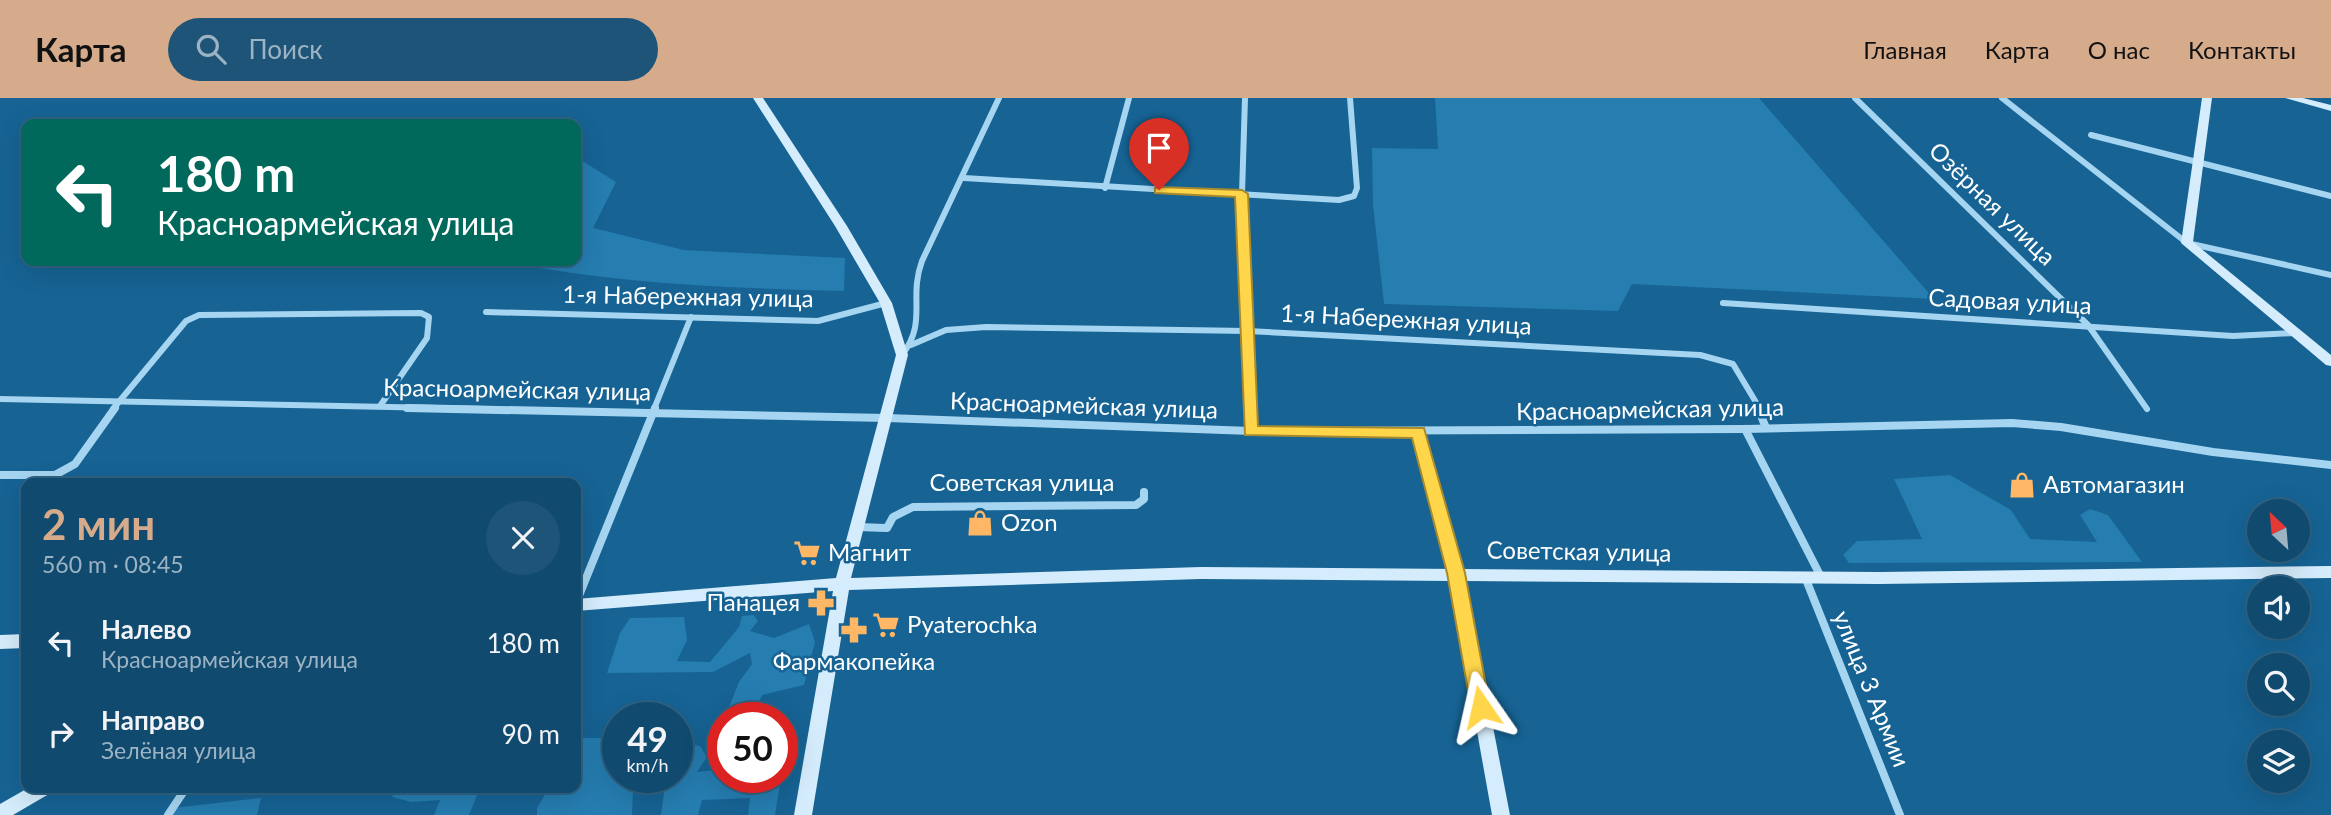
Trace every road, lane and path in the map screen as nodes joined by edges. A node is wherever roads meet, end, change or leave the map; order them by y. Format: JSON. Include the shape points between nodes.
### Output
{"nodes":[{"id":1,"x":758,"y":98,"type":"edge"},
{"id":2,"x":999,"y":98,"type":"edge"},
{"id":3,"x":1129,"y":98,"type":"edge"},
{"id":4,"x":1245,"y":98,"type":"edge"},
{"id":5,"x":1350,"y":98,"type":"edge"},
{"id":6,"x":1855,"y":98,"type":"edge"},
{"id":7,"x":2002,"y":98,"type":"edge"},
{"id":8,"x":2207,"y":98,"type":"edge"},
{"id":9,"x":2290,"y":98,"type":"edge"},
{"id":10,"x":2331,"y":108,"type":"edge"},
{"id":11,"x":2091,"y":135,"type":"dead end"},
{"id":12,"x":2200,"y":163,"type":"junction"},
{"id":13,"x":964,"y":178,"type":"junction"},
{"id":14,"x":1105,"y":188,"type":"junction"},
{"id":15,"x":1242,"y":194,"type":"junction"},
{"id":16,"x":2331,"y":196,"type":"edge"},
{"id":17,"x":2187,"y":243,"type":"junction"},
{"id":18,"x":2331,"y":275,"type":"edge"},
{"id":19,"x":886,"y":303,"type":"junction"},
{"id":20,"x":1723,"y":303,"type":"dead end"},
{"id":21,"x":486,"y":312,"type":"dead end"},
{"id":22,"x":691,"y":317,"type":"junction"},
{"id":23,"x":2088,"y":325,"type":"junction"},
{"id":24,"x":1248,"y":331,"type":"junction"},
{"id":25,"x":2294,"y":333,"type":"junction"},
{"id":26,"x":907,"y":350,"type":"junction"},
{"id":27,"x":2331,"y":362,"type":"edge"},
{"id":28,"x":0,"y":399,"type":"edge"},
{"id":29,"x":120,"y":400,"type":"junction"},
{"id":30,"x":380,"y":406,"type":"junction"},
{"id":31,"x":2147,"y":409,"type":"dead end"},
{"id":32,"x":651,"y":413,"type":"junction"},
{"id":33,"x":887,"y":418,"type":"junction"},
{"id":34,"x":1766,"y":428,"type":"junction"},
{"id":35,"x":1745,"y":429,"type":"junction"},
{"id":36,"x":1251,"y":431,"type":"junction"},
{"id":37,"x":1419,"y":432,"type":"junction"},
{"id":38,"x":2331,"y":465,"type":"edge"},
{"id":39,"x":0,"y":475,"type":"edge"},
{"id":40,"x":1144,"y":492,"type":"dead end"},
{"id":41,"x":857,"y":527,"type":"junction"},
{"id":42,"x":2331,"y":572,"type":"edge"},
{"id":43,"x":1456,"y":573,"type":"junction"},
{"id":44,"x":1813,"y":577,"type":"junction"},
{"id":45,"x":842,"y":584,"type":"junction"},
{"id":46,"x":581,"y":591,"type":"edge"},
{"id":47,"x":581,"y":604,"type":"edge"},
{"id":48,"x":21,"y":640,"type":"edge"},
{"id":49,"x":0,"y":642,"type":"edge"},
{"id":50,"x":34,"y":793,"type":"edge"},
{"id":51,"x":183,"y":793,"type":"edge"},
{"id":52,"x":0,"y":813,"type":"edge"},
{"id":53,"x":168,"y":815,"type":"edge"},
{"id":54,"x":803,"y":815,"type":"edge"},
{"id":55,"x":1501,"y":815,"type":"edge"},
{"id":56,"x":1900,"y":815,"type":"edge"}],
"edges":[{"from":1,"to":19,"type":"main road"},
{"from":2,"to":13,"type":"street"},
{"from":3,"to":14,"type":"street"},
{"from":4,"to":15,"type":"street"},
{"from":5,"to":15,"type":"street","via":[[1354,196],[1339,200]]},
{"from":6,"to":23,"type":"street","name":"Озёрная улица"},
{"from":7,"to":17,"type":"street"},
{"from":8,"to":12,"type":"main road"},
{"from":9,"to":10,"type":"main road"},
{"from":11,"to":12,"type":"street"},
{"from":12,"to":16,"type":"street"},
{"from":12,"to":17,"type":"main road"},
{"from":13,"to":14,"type":"street"},
{"from":13,"to":26,"type":"street","via":[[940,219],[917,275],[914,288],[920,324]]},
{"from":14,"to":15,"type":"street"},
{"from":15,"to":24,"type":"street"},
{"from":17,"to":18,"type":"street"},
{"from":17,"to":25,"type":"main road"},
{"from":19,"to":22,"type":"street","name":"1-я Набережная улица","via":[[818,321]]},
{"from":19,"to":26,"type":"main road"},
{"from":20,"to":23,"type":"street","name":"Садовая улица"},
{"from":21,"to":22,"type":"street","name":"1-я Набережная улица"},
{"from":22,"to":32,"type":"street"},
{"from":23,"to":25,"type":"street","name":"Садовая улица","via":[[2233,336]]},
{"from":23,"to":31,"type":"street","name":"Озёрная улица"},
{"from":24,"to":26,"type":"street","name":"1-я Набережная улица","via":[[986,327],[946,330]]},
{"from":24,"to":34,"type":"street","name":"1-я Набережная улица","via":[[1700,355],[1733,364]]},
{"from":24,"to":36,"type":"street"},
{"from":25,"to":27,"type":"main road"},
{"from":26,"to":33,"type":"main road"},
{"from":28,"to":29,"type":"street","name":"Красноармейская улица"},
{"from":29,"to":30,"type":"street","name":"Красноармейская улица"},
{"from":29,"to":30,"type":"street","via":[[186,321],[199,315],[421,313],[429,317],[427,338]]},
{"from":29,"to":39,"type":"street","via":[[88,448],[66,471],[42,477]]},
{"from":30,"to":32,"type":"street","name":"Красноармейская улица"},
{"from":32,"to":33,"type":"street","name":"Красноармейская улица"},
{"from":32,"to":46,"type":"street"},
{"from":33,"to":36,"type":"street","name":"Красноармейская улица"},
{"from":33,"to":41,"type":"main road"},
{"from":34,"to":35,"type":"street","name":"Красноармейская улица"},
{"from":34,"to":38,"type":"street","name":"Красноармейская улица","via":[[2012,423]]},
{"from":35,"to":37,"type":"street","name":"Красноармейская улица"},
{"from":35,"to":44,"type":"street","name":"улица 3 Армии"},
{"from":36,"to":37,"type":"street","name":"Красноармейская улица"},
{"from":37,"to":43,"type":"street"},
{"from":40,"to":41,"type":"street","name":"Советская улица","via":[[1144,499],[1136,505],[913,507],[893,517],[887,528]]},
{"from":41,"to":45,"type":"main road"},
{"from":42,"to":44,"type":"main road","name":"Советская улица"},
{"from":43,"to":44,"type":"main road","name":"Советская улица"},
{"from":43,"to":45,"type":"main road","name":"Советская улица","via":[[1201,573]]},
{"from":43,"to":55,"type":"main road"},
{"from":44,"to":56,"type":"street","name":"улица 3 Армии"},
{"from":45,"to":47,"type":"main road","name":"Советская улица"},
{"from":45,"to":54,"type":"main road"},
{"from":48,"to":49,"type":"main road"},
{"from":50,"to":52,"type":"main road"},
{"from":51,"to":53,"type":"street"}]}
